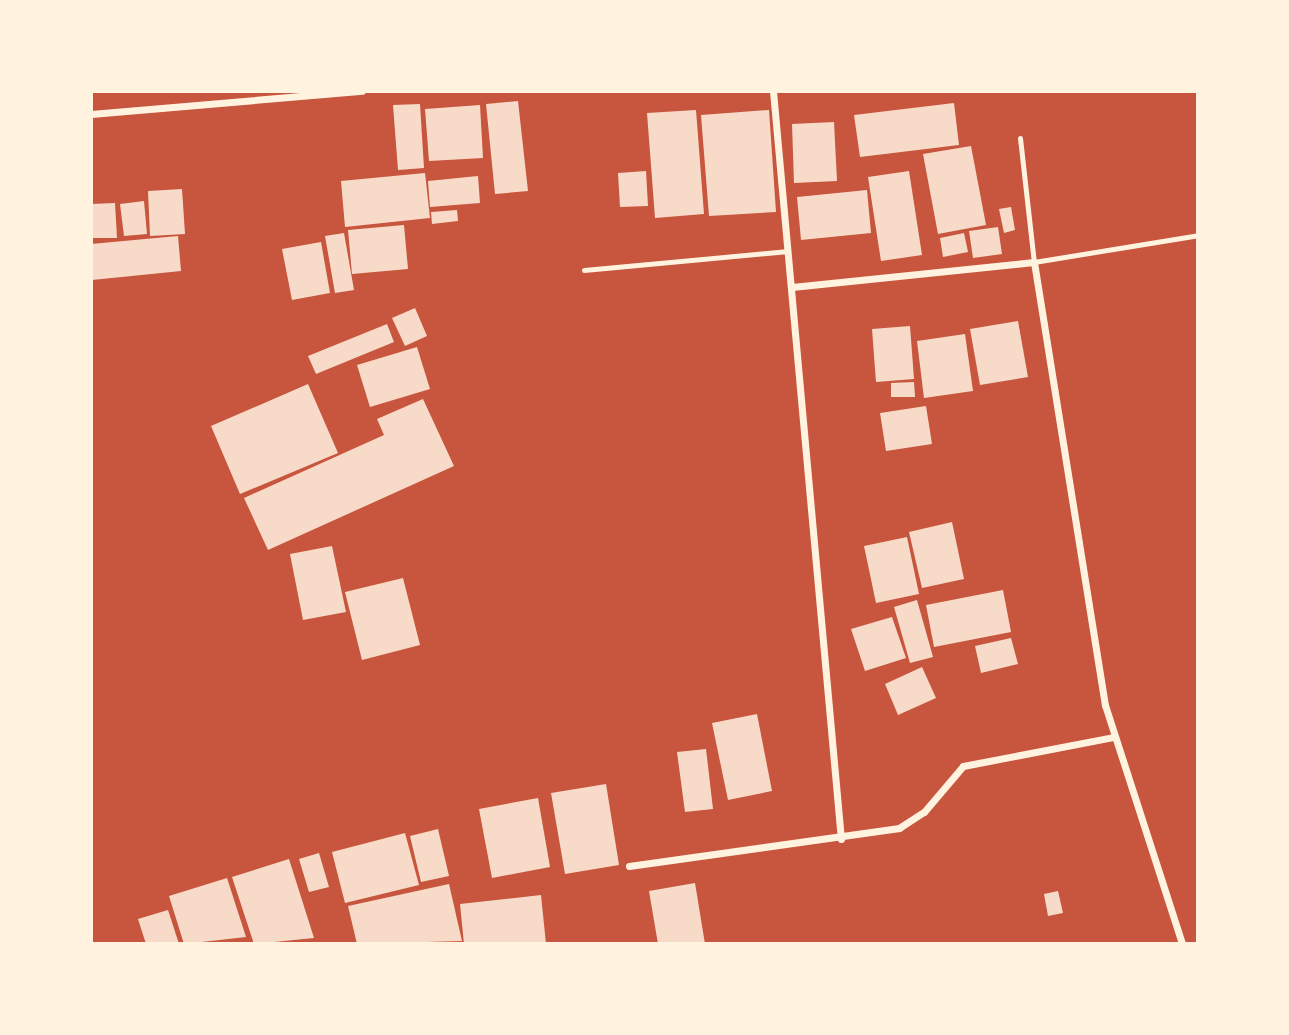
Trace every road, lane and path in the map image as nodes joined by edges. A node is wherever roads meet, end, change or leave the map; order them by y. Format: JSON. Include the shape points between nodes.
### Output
{"nodes":[{"id":1,"x":362,"y":91,"type":"edge"},
{"id":2,"x":773,"y":91,"type":"edge"},
{"id":3,"x":288,"y":93,"type":"edge"},
{"id":4,"x":91,"y":114,"type":"edge"},
{"id":5,"x":1020,"y":138,"type":"dead end"},
{"id":6,"x":1198,"y":235,"type":"edge"},
{"id":7,"x":789,"y":251,"type":"junction"},
{"id":8,"x":1034,"y":262,"type":"junction"},
{"id":9,"x":584,"y":270,"type":"dead end"},
{"id":10,"x":792,"y":288,"type":"junction"},
{"id":11,"x":1114,"y":737,"type":"junction"},
{"id":12,"x":841,"y":839,"type":"junction"},
{"id":13,"x":629,"y":866,"type":"dead end"},
{"id":14,"x":1182,"y":944,"type":"edge"}],
"edges":[{"from":1,"to":3,"type":"street"},
{"from":2,"to":7,"type":"street"},
{"from":3,"to":4,"type":"street"},
{"from":5,"to":8,"type":"lane"},
{"from":6,"to":8,"type":"lane"},
{"from":7,"to":9,"type":"lane"},
{"from":7,"to":10,"type":"street"},
{"from":8,"to":10,"type":"street"},
{"from":8,"to":11,"type":"street","via":[[1089,622]]},
{"from":10,"to":12,"type":"street"},
{"from":11,"to":12,"type":"street","via":[[963,766],[924,812],[899,828]]},
{"from":11,"to":14,"type":"street"},
{"from":12,"to":13,"type":"street"}]}
